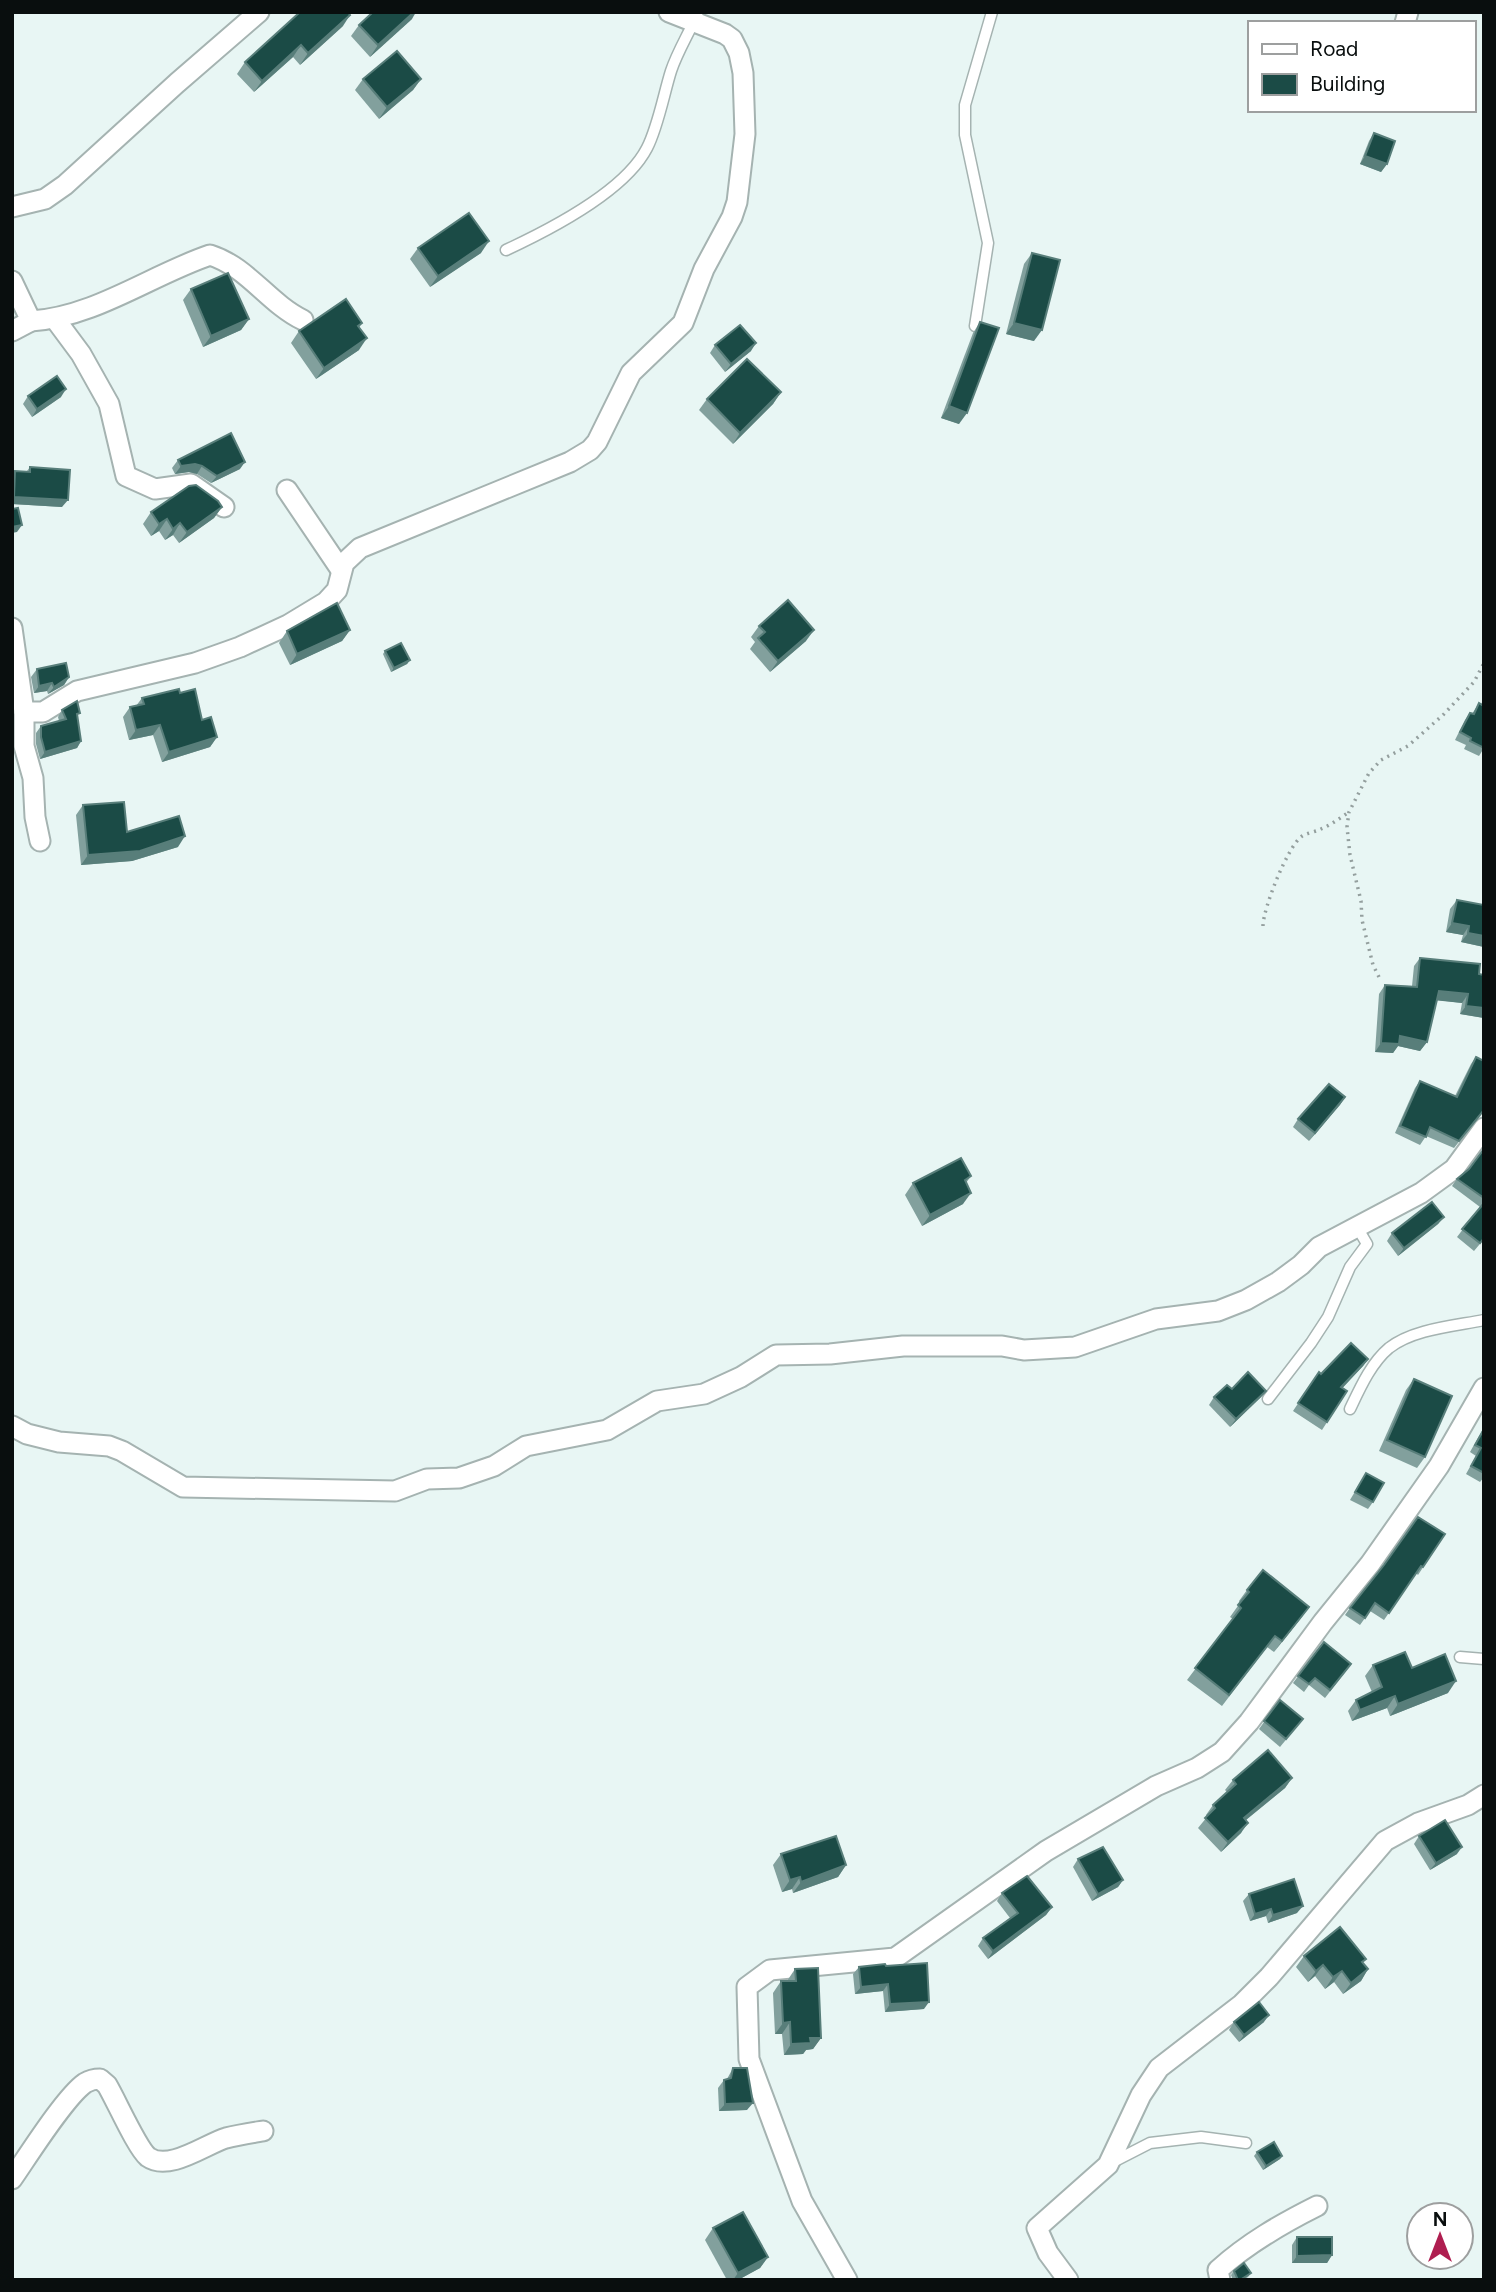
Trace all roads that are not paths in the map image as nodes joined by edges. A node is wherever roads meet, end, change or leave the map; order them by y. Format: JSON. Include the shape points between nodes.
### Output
{"nodes":[{"id":1,"x":258,"y":12,"type":"edge"},
{"id":2,"x":668,"y":12,"type":"edge"},
{"id":3,"x":992,"y":12,"type":"edge"},
{"id":4,"x":696,"y":17,"type":"edge"},
{"id":5,"x":12,"y":207,"type":"edge"},
{"id":6,"x":506,"y":250,"type":"dead end"},
{"id":7,"x":12,"y":281,"type":"edge"},
{"id":8,"x":55,"y":319,"type":"junction"},
{"id":9,"x":303,"y":320,"type":"dead end"},
{"id":10,"x":31,"y":321,"type":"junction"},
{"id":11,"x":975,"y":326,"type":"edge"},
{"id":12,"x":12,"y":331,"type":"edge"},
{"id":13,"x":287,"y":490,"type":"dead end"},
{"id":14,"x":224,"y":507,"type":"edge"},
{"id":15,"x":341,"y":570,"type":"junction"},
{"id":16,"x":12,"y":628,"type":"edge"},
{"id":17,"x":23,"y":712,"type":"junction"},
{"id":18,"x":40,"y":841,"type":"dead end"},
{"id":19,"x":1484,"y":1128,"type":"edge"},
{"id":20,"x":1357,"y":1227,"type":"junction"},
{"id":21,"x":1484,"y":1320,"type":"edge"},
{"id":22,"x":1484,"y":1388,"type":"edge"},
{"id":23,"x":1268,"y":1399,"type":"edge"},
{"id":24,"x":1350,"y":1409,"type":"dead end"},
{"id":25,"x":12,"y":1426,"type":"edge"},
{"id":26,"x":1460,"y":1657,"type":"dead end"},
{"id":27,"x":1484,"y":1659,"type":"edge"},
{"id":28,"x":1484,"y":1795,"type":"edge"},
{"id":29,"x":263,"y":2131,"type":"dead end"},
{"id":30,"x":1246,"y":2143,"type":"dead end"},
{"id":31,"x":1108,"y":2165,"type":"junction"},
{"id":32,"x":12,"y":2179,"type":"edge"},
{"id":33,"x":1317,"y":2206,"type":"dead end"},
{"id":34,"x":847,"y":2280,"type":"edge"},
{"id":35,"x":1069,"y":2280,"type":"edge"},
{"id":36,"x":1220,"y":2280,"type":"edge"}],
"edges":[{"from":1,"to":5,"type":"street","via":[[75,178],[45,198]]},
{"from":2,"to":4,"type":"street"},
{"from":3,"to":11,"type":"lane","via":[[965,105],[965,135],[988,243]]},
{"from":4,"to":6,"type":"lane","via":[[672,70],[647,148],[623,178],[569,216]]},
{"from":4,"to":15,"type":"street","via":[[736,46],[742,62],[746,134],[737,202],[683,323],[631,373],[590,450],[360,548]]},
{"from":7,"to":10,"type":"street"},
{"from":8,"to":9,"type":"street","via":[[210,255],[226,260],[286,312]]},
{"from":8,"to":10,"type":"street"},
{"from":8,"to":14,"type":"street","via":[[82,354],[109,404],[126,476],[155,489],[191,484]]},
{"from":10,"to":12,"type":"street"},
{"from":13,"to":15,"type":"street"},
{"from":15,"to":17,"type":"street","via":[[337,590],[326,602],[240,647],[195,663],[77,691],[43,712]]},
{"from":16,"to":17,"type":"street"},
{"from":17,"to":18,"type":"street","via":[[23,746],[33,778]]},
{"from":19,"to":20,"type":"street","via":[[1454,1169],[1421,1193]]},
{"from":20,"to":23,"type":"lane","via":[[1367,1244],[1350,1267],[1328,1317]]},
{"from":20,"to":25,"type":"street","via":[[1319,1247],[1278,1282],[1218,1311],[1156,1319],[1075,1348],[903,1346],[776,1355],[704,1394],[657,1401],[607,1430],[526,1446],[495,1466],[459,1478],[427,1479],[395,1491],[183,1487],[109,1446],[59,1442]]},
{"from":21,"to":24,"type":"lane","via":[[1416,1335],[1390,1348],[1364,1380]]},
{"from":22,"to":34,"type":"street","via":[[1439,1466],[1370,1564],[1222,1752],[1046,1851],[895,1958],[770,1970],[747,1987],[749,2059],[802,2201]]},
{"from":26,"to":27,"type":"lane"},
{"from":28,"to":31,"type":"street","via":[[1385,1841],[1269,1977],[1242,2004],[1159,2068]]},
{"from":29,"to":32,"type":"street","via":[[224,2139],[170,2161],[157,2160],[148,2157],[139,2144],[107,2085],[93,2079],[64,2106]]},
{"from":30,"to":31,"type":"lane","via":[[1201,2137],[1150,2143]]},
{"from":31,"to":35,"type":"street","via":[[1037,2228],[1048,2253]]},
{"from":33,"to":36,"type":"street","via":[[1236,2254],[1218,2270]]}]}
